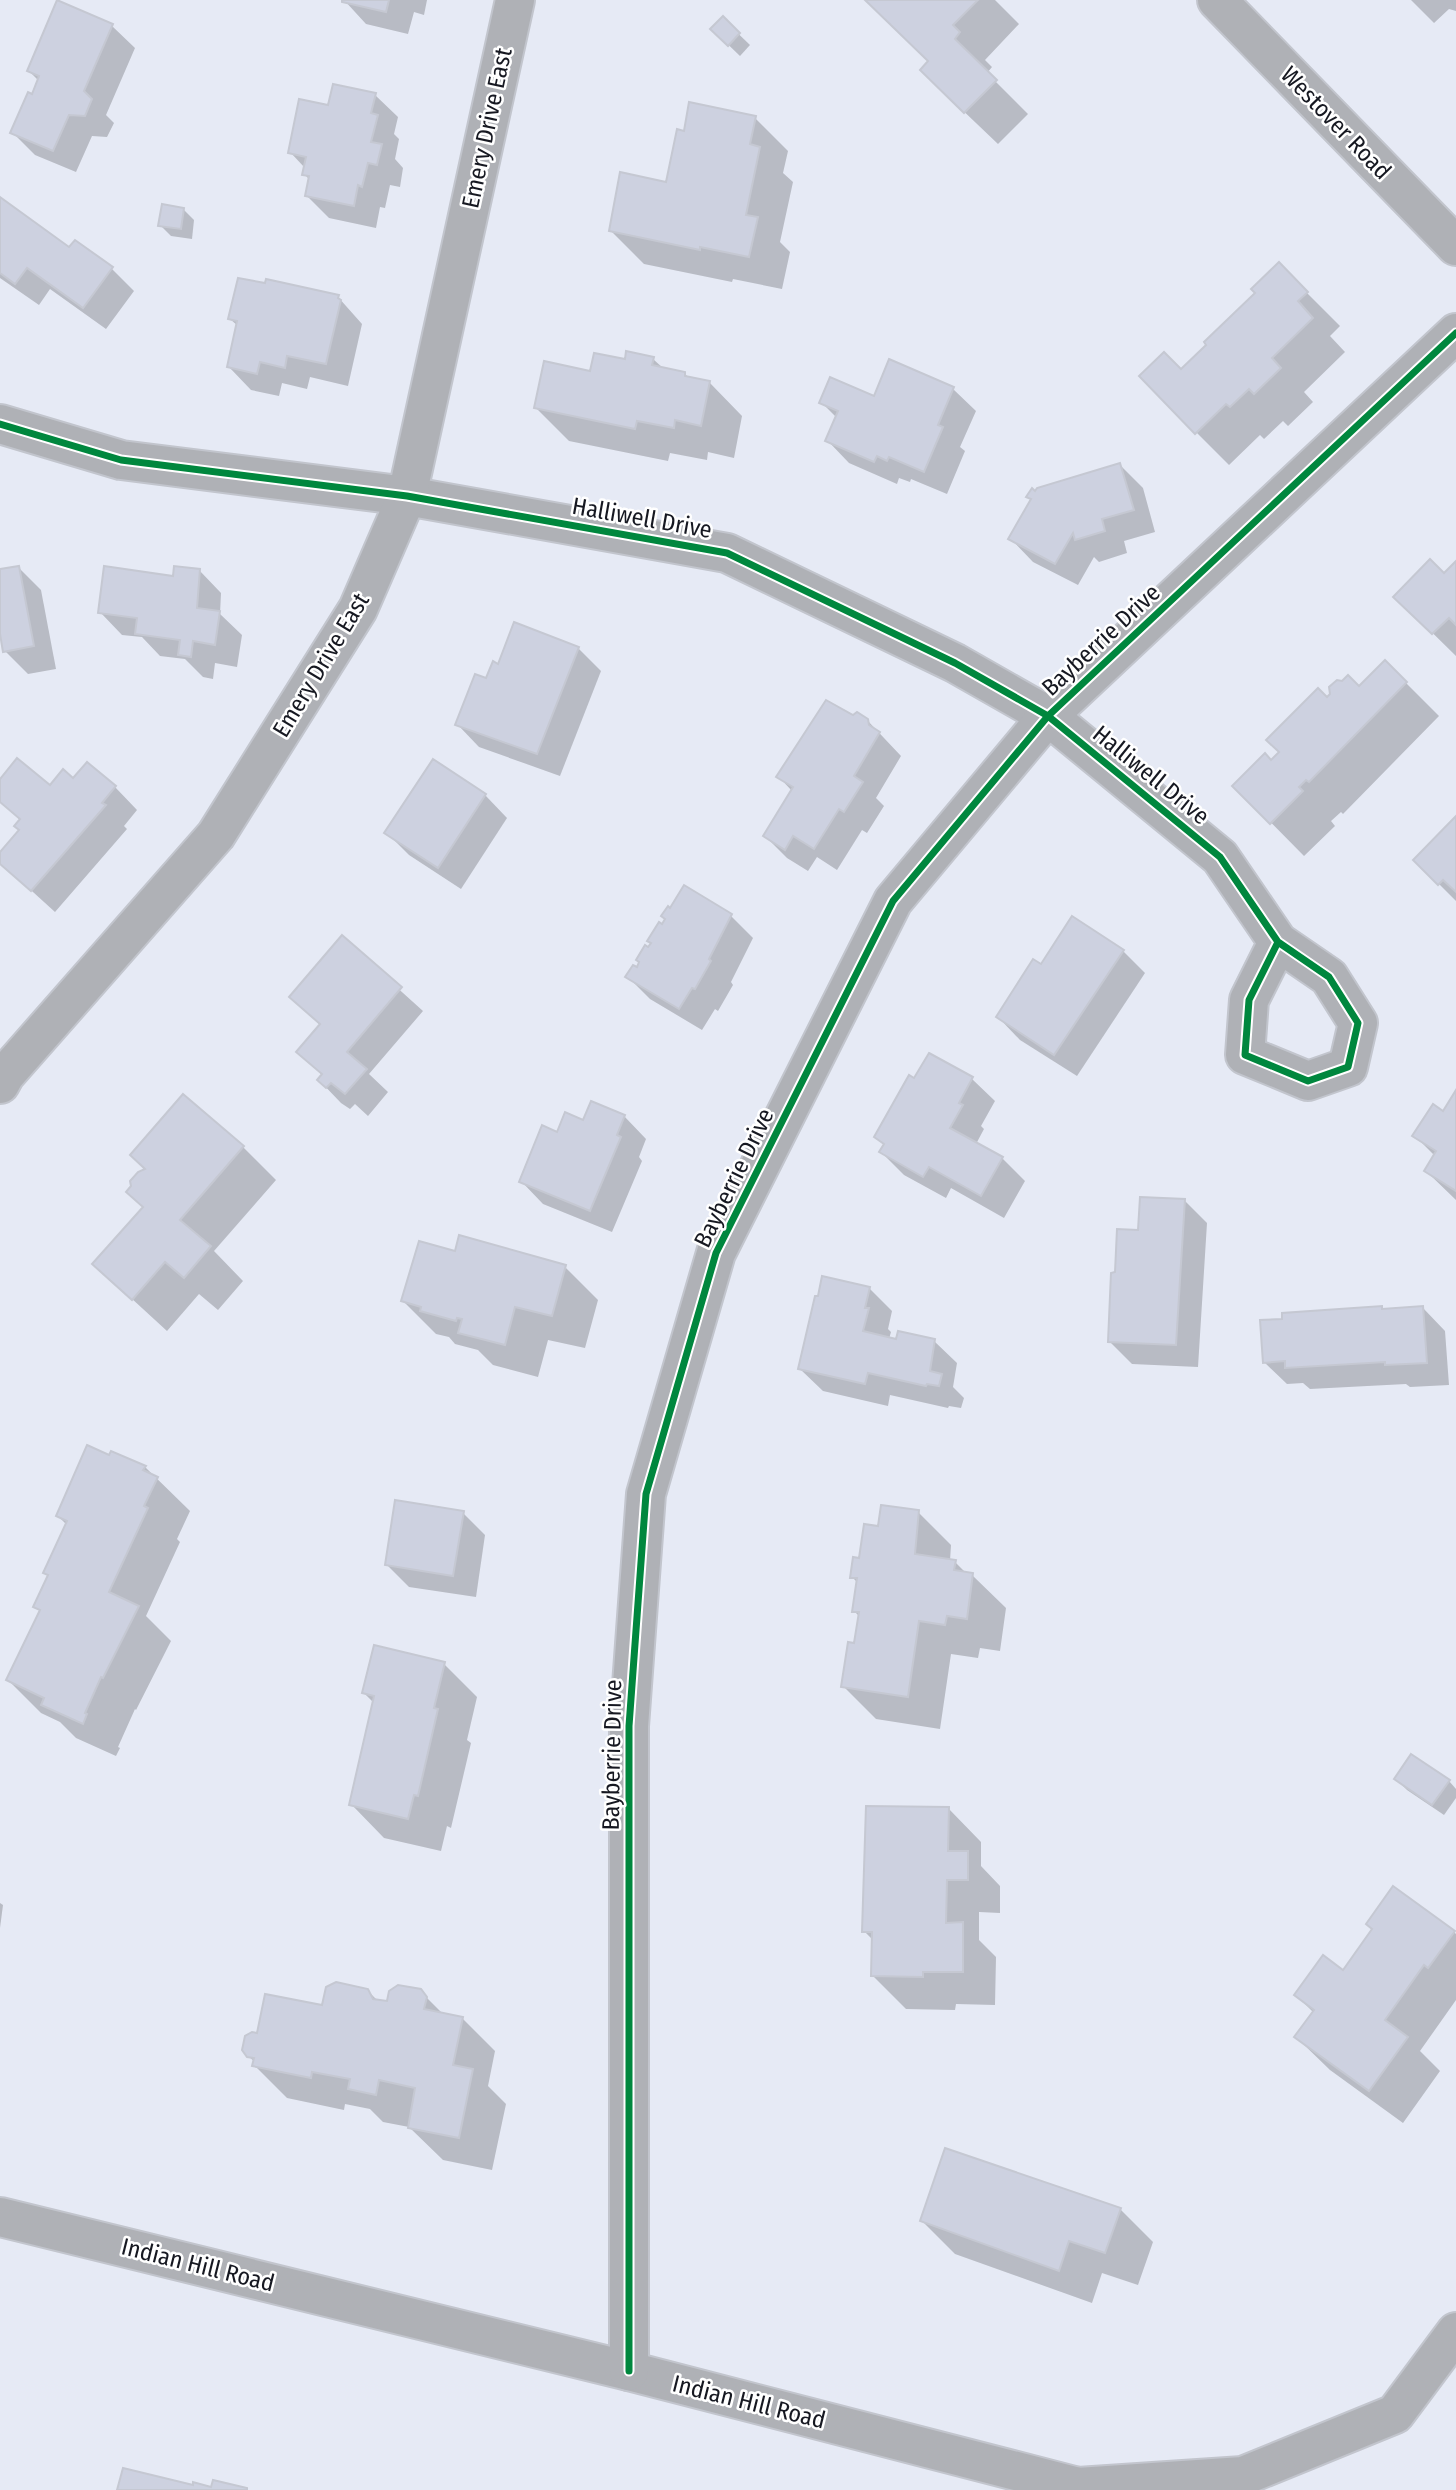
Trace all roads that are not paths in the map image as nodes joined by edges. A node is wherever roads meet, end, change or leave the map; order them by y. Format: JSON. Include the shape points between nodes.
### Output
{"nodes":[{"id":1,"x":515,"y":0,"type":"edge"},
{"id":2,"x":1217,"y":0,"type":"edge"},
{"id":3,"x":1456,"y":246,"type":"edge"},
{"id":4,"x":1456,"y":333,"type":"edge"},
{"id":5,"x":0,"y":424,"type":"edge"},
{"id":6,"x":407,"y":496,"type":"junction"},
{"id":7,"x":1048,"y":716,"type":"junction"},
{"id":8,"x":1278,"y":942,"type":"dead end"},
{"id":9,"x":0,"y":1084,"type":"edge"},
{"id":10,"x":0,"y":2217,"type":"edge"},
{"id":11,"x":1456,"y":2332,"type":"edge"},
{"id":12,"x":629,"y":2371,"type":"junction"}],
"edges":[{"from":1,"to":6,"type":"street","name":"Emery Drive East"},
{"from":2,"to":3,"type":"street","name":"Westover Road"},
{"from":4,"to":7,"type":"street","name":"Bayberrie Drive"},
{"from":5,"to":6,"type":"street","name":"Halliwell Drive","via":[[121,460]]},
{"from":6,"to":7,"type":"street","name":"Halliwell Drive","via":[[727,553],[955,663]]},
{"from":6,"to":9,"type":"street","name":"Emery Drive East","via":[[358,609],[216,835]]},
{"from":7,"to":8,"type":"street","name":"Halliwell Drive","via":[[1220,857]]},
{"from":7,"to":12,"type":"street","name":"Bayberrie Drive","via":[[893,901],[716,1253],[646,1494],[629,1726]]},
{"from":10,"to":12,"type":"street","name":"Indian Hill Road"},
{"from":11,"to":12,"type":"street","name":"Indian Hill Road","via":[[1395,2414],[1243,2476],[1078,2487]]}]}
